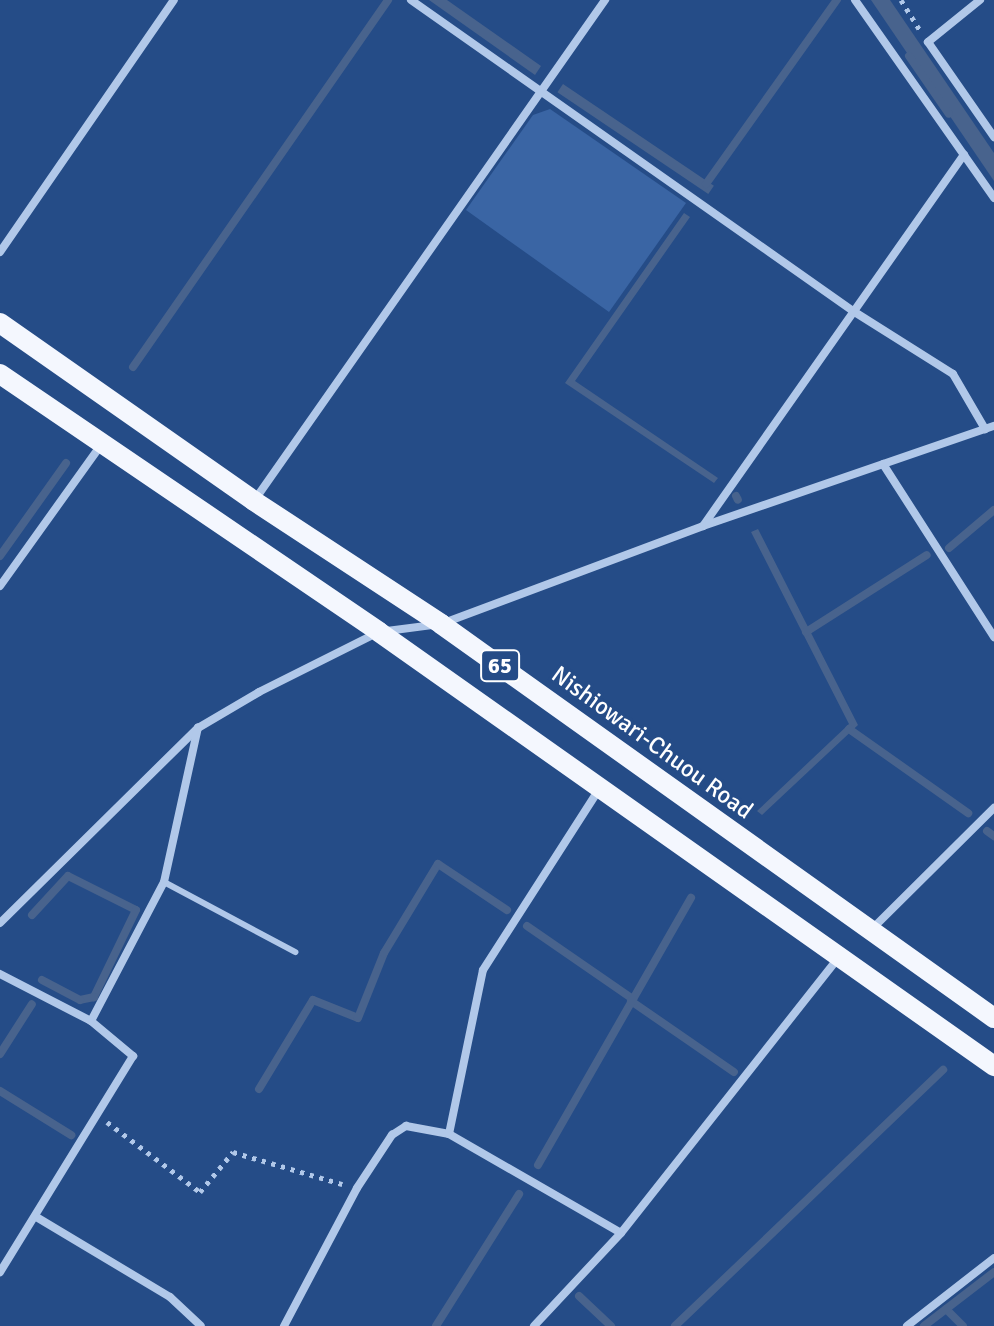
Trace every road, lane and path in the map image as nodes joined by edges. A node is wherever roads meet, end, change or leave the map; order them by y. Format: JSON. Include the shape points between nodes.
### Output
{"nodes":[{"id":1,"x":174,"y":0,"type":"edge"},
{"id":2,"x":411,"y":0,"type":"edge"},
{"id":3,"x":605,"y":0,"type":"edge"},
{"id":4,"x":855,"y":0,"type":"edge"},
{"id":5,"x":901,"y":0,"type":"edge"},
{"id":6,"x":980,"y":0,"type":"edge"},
{"id":7,"x":928,"y":42,"type":"junction"},
{"id":8,"x":542,"y":91,"type":"junction"},
{"id":9,"x":994,"y":137,"type":"edge"},
{"id":10,"x":964,"y":154,"type":"junction"},
{"id":11,"x":994,"y":198,"type":"edge"},
{"id":12,"x":0,"y":252,"type":"edge"},
{"id":13,"x":853,"y":311,"type":"junction"},
{"id":14,"x":0,"y":323,"type":"edge"},
{"id":15,"x":0,"y":374,"type":"edge"},
{"id":16,"x":989,"y":428,"type":"edge"},
{"id":17,"x":101,"y":445,"type":"junction"},
{"id":18,"x":883,"y":464,"type":"junction"},
{"id":19,"x":254,"y":501,"type":"junction"},
{"id":20,"x":703,"y":526,"type":"junction"},
{"id":21,"x":0,"y":586,"type":"edge"},
{"id":22,"x":441,"y":624,"type":"junction"},
{"id":23,"x":379,"y":632,"type":"junction"},
{"id":24,"x":994,"y":637,"type":"edge"},
{"id":25,"x":198,"y":728,"type":"junction"},
{"id":26,"x":600,"y":788,"type":"junction"},
{"id":27,"x":994,"y":808,"type":"edge"},
{"id":28,"x":164,"y":882,"type":"junction"},
{"id":29,"x":0,"y":923,"type":"edge"},
{"id":30,"x":870,"y":931,"type":"junction"},
{"id":31,"x":295,"y":952,"type":"dead end"},
{"id":32,"x":839,"y":956,"type":"junction"},
{"id":33,"x":0,"y":974,"type":"edge"},
{"id":34,"x":994,"y":1018,"type":"edge"},
{"id":35,"x":91,"y":1021,"type":"junction"},
{"id":36,"x":994,"y":1066,"type":"edge"},
{"id":37,"x":97,"y":1114,"type":"junction"},
{"id":38,"x":449,"y":1134,"type":"junction"},
{"id":39,"x":357,"y":1188,"type":"junction"},
{"id":40,"x":38,"y":1218,"type":"junction"},
{"id":41,"x":621,"y":1233,"type":"junction"},
{"id":42,"x":994,"y":1258,"type":"edge"},
{"id":43,"x":0,"y":1272,"type":"edge"},
{"id":44,"x":201,"y":1326,"type":"edge"},
{"id":45,"x":284,"y":1326,"type":"edge"},
{"id":46,"x":534,"y":1326,"type":"edge"},
{"id":47,"x":907,"y":1326,"type":"edge"}],
"edges":[{"from":1,"to":12,"type":"street"},
{"from":2,"to":8,"type":"street"},
{"from":3,"to":8,"type":"street"},
{"from":4,"to":10,"type":"street"},
{"from":5,"to":7,"type":"path"},
{"from":6,"to":7,"type":"street"},
{"from":7,"to":9,"type":"street"},
{"from":8,"to":13,"type":"street"},
{"from":8,"to":19,"type":"street"},
{"from":10,"to":11,"type":"street"},
{"from":10,"to":13,"type":"street"},
{"from":13,"to":16,"type":"street","via":[[953,374]]},
{"from":13,"to":20,"type":"street"},
{"from":14,"to":19,"type":"main road","name":"Nishiowari-Chuou Road","number":"65"},
{"from":15,"to":17,"type":"main road","number":"65"},
{"from":16,"to":18,"type":"street"},
{"from":17,"to":21,"type":"street"},
{"from":17,"to":23,"type":"main road","number":"65"},
{"from":18,"to":20,"type":"street"},
{"from":18,"to":24,"type":"street"},
{"from":19,"to":22,"type":"main road","name":"Nishiowari-Chuou Road","number":"65"},
{"from":20,"to":22,"type":"street"},
{"from":22,"to":23,"type":"street"},
{"from":22,"to":30,"type":"main road","name":"Nishiowari-Chuou Road","number":"65"},
{"from":23,"to":25,"type":"street"},
{"from":23,"to":26,"type":"main road","number":"65"},
{"from":25,"to":28,"type":"street"},
{"from":25,"to":29,"type":"street"},
{"from":26,"to":32,"type":"main road","number":"65"},
{"from":26,"to":38,"type":"street","via":[[483,970]]},
{"from":27,"to":30,"type":"street"},
{"from":28,"to":31,"type":"lane"},
{"from":28,"to":35,"type":"street"},
{"from":30,"to":34,"type":"main road","name":"Nishiowari-Chuou Road","number":"65"},
{"from":32,"to":36,"type":"main road","number":"65"},
{"from":32,"to":41,"type":"street"},
{"from":33,"to":35,"type":"street"},
{"from":35,"to":37,"type":"street","via":[[133,1056]]},
{"from":37,"to":39,"type":"path","via":[[200,1192],[233,1152]]},
{"from":37,"to":40,"type":"street"},
{"from":38,"to":39,"type":"street","via":[[406,1126],[392,1135]]},
{"from":38,"to":41,"type":"street"},
{"from":39,"to":45,"type":"street"},
{"from":40,"to":43,"type":"street"},
{"from":40,"to":44,"type":"street","via":[[170,1297]]},
{"from":41,"to":46,"type":"street"},
{"from":42,"to":47,"type":"street"}]}
